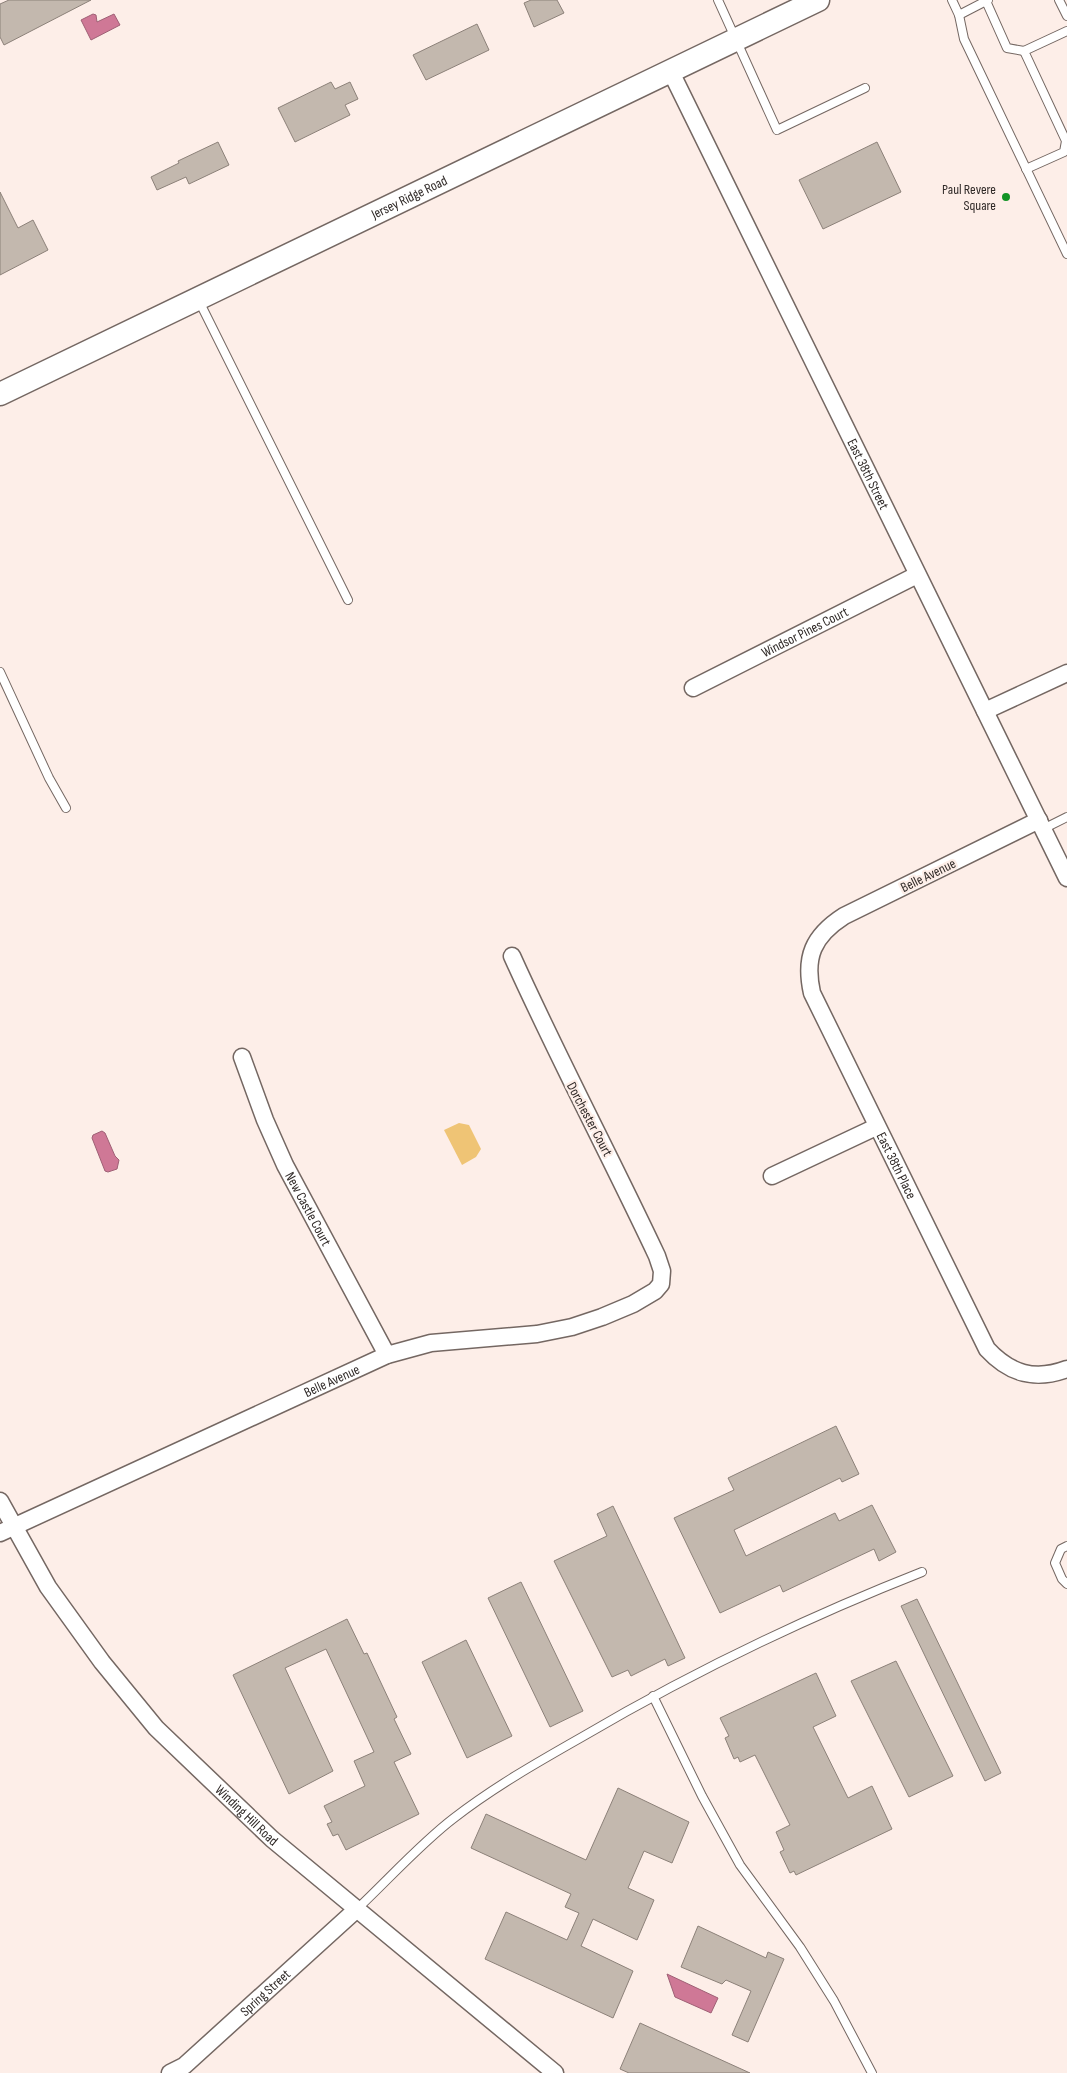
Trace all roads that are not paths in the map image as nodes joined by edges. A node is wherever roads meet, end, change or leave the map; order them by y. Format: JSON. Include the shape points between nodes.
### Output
{"nodes":[{"id":1,"x":718,"y":0,"type":"edge"},
{"id":2,"x":818,"y":0,"type":"edge"},
{"id":3,"x":952,"y":0,"type":"edge"},
{"id":4,"x":987,"y":0,"type":"edge"},
{"id":5,"x":1060,"y":0,"type":"edge"},
{"id":6,"x":959,"y":15,"type":"junction"},
{"id":7,"x":1067,"y":16,"type":"edge"},
{"id":8,"x":1067,"y":31,"type":"edge"},
{"id":9,"x":735,"y":40,"type":"junction"},
{"id":10,"x":1024,"y":51,"type":"junction"},
{"id":11,"x":670,"y":70,"type":"junction"},
{"id":12,"x":865,"y":88,"type":"dead end"},
{"id":13,"x":1026,"y":169,"type":"junction"},
{"id":14,"x":1067,"y":254,"type":"edge"},
{"id":15,"x":199,"y":299,"type":"junction"},
{"id":16,"x":0,"y":394,"type":"edge"},
{"id":17,"x":917,"y":575,"type":"junction"},
{"id":18,"x":348,"y":600,"type":"dead end"},
{"id":19,"x":0,"y":672,"type":"edge"},
{"id":20,"x":1067,"y":674,"type":"edge"},
{"id":21,"x":693,"y":688,"type":"dead end"},
{"id":22,"x":985,"y":712,"type":"junction"},
{"id":23,"x":66,"y":808,"type":"dead end"},
{"id":24,"x":1067,"y":817,"type":"edge"},
{"id":25,"x":1041,"y":825,"type":"junction"},
{"id":26,"x":1067,"y":878,"type":"edge"},
{"id":27,"x":820,"y":935,"type":"joint"},
{"id":28,"x":512,"y":956,"type":"dead end"},
{"id":29,"x":242,"y":1057,"type":"dead end"},
{"id":30,"x":876,"y":1127,"type":"junction"},
{"id":31,"x":772,"y":1176,"type":"dead end"},
{"id":32,"x":661,"y":1284,"type":"joint"},
{"id":33,"x":388,"y":1355,"type":"junction"},
{"id":34,"x":1067,"y":1369,"type":"edge"},
{"id":35,"x":0,"y":1501,"type":"edge"},
{"id":36,"x":7,"y":1530,"type":"edge"},
{"id":37,"x":1067,"y":1546,"type":"edge"},
{"id":38,"x":922,"y":1572,"type":"dead end"},
{"id":39,"x":1067,"y":1584,"type":"edge"},
{"id":40,"x":653,"y":1696,"type":"junction"},
{"id":41,"x":358,"y":1909,"type":"junction"},
{"id":42,"x":170,"y":2073,"type":"edge"},
{"id":43,"x":555,"y":2073,"type":"edge"},
{"id":44,"x":872,"y":2073,"type":"edge"}],
"edges":[{"from":1,"to":9,"type":"lane"},
{"from":2,"to":9,"type":"main road","name":"Jersey Ridge Road"},
{"from":3,"to":6,"type":"lane"},
{"from":4,"to":6,"type":"lane"},
{"from":4,"to":10,"type":"lane","via":[[1007,48]]},
{"from":5,"to":7,"type":"lane"},
{"from":6,"to":13,"type":"lane","via":[[964,39]]},
{"from":8,"to":10,"type":"lane"},
{"from":9,"to":11,"type":"main road","name":"Jersey Ridge Road"},
{"from":9,"to":12,"type":"lane","via":[[777,130]]},
{"from":10,"to":13,"type":"lane","via":[[1066,141],[1064,152]]},
{"from":11,"to":15,"type":"main road","name":"Jersey Ridge Road"},
{"from":11,"to":17,"type":"street","name":"East 38th Street"},
{"from":13,"to":14,"type":"lane"},
{"from":15,"to":16,"type":"main road","name":"Jersey Ridge Road"},
{"from":15,"to":18,"type":"lane"},
{"from":17,"to":21,"type":"street","name":"Windsor Pines Court"},
{"from":17,"to":22,"type":"street","name":"East 38th Street"},
{"from":19,"to":23,"type":"lane"},
{"from":20,"to":22,"type":"street"},
{"from":22,"to":25,"type":"street","name":"East 38th Street"},
{"from":24,"to":25,"type":"lane"},
{"from":25,"to":26,"type":"street","name":"East 38th Street"},
{"from":25,"to":27,"type":"street","name":"Belle Avenue","via":[[844,916]]},
{"from":27,"to":30,"type":"street","name":"East 38th Place","via":[[813,945],[810,961],[808,976],[812,993]]},
{"from":28,"to":32,"type":"street","name":"Dorchester Court","via":[[550,1041],[657,1256],[662,1270]]},
{"from":29,"to":33,"type":"street","name":"New Castle Court","via":[[285,1165]]},
{"from":30,"to":31,"type":"street"},
{"from":30,"to":34,"type":"street","name":"East 38th Place","via":[[986,1349],[997,1361],[1026,1375]]},
{"from":32,"to":33,"type":"street","name":"Belle Avenue","via":[[645,1298],[572,1327],[506,1339],[431,1343]]},
{"from":33,"to":36,"type":"street","name":"Belle Avenue"},
{"from":35,"to":36,"type":"street","name":"Winding Hill Road"},
{"from":36,"to":41,"type":"street","name":"Winding Hill Road","via":[[102,1662],[156,1728],[272,1839]]},
{"from":37,"to":39,"type":"lane","via":[[1061,1549],[1055,1563]]},
{"from":38,"to":40,"type":"lane","via":[[742,1650]]},
{"from":40,"to":41,"type":"lane","via":[[513,1777],[453,1818]]},
{"from":40,"to":44,"type":"lane","via":[[740,1865],[805,1954]]},
{"from":41,"to":42,"type":"street","name":"Spring Street","via":[[184,2066]]},
{"from":41,"to":43,"type":"street","name":"Winding Hill Road"}]}
